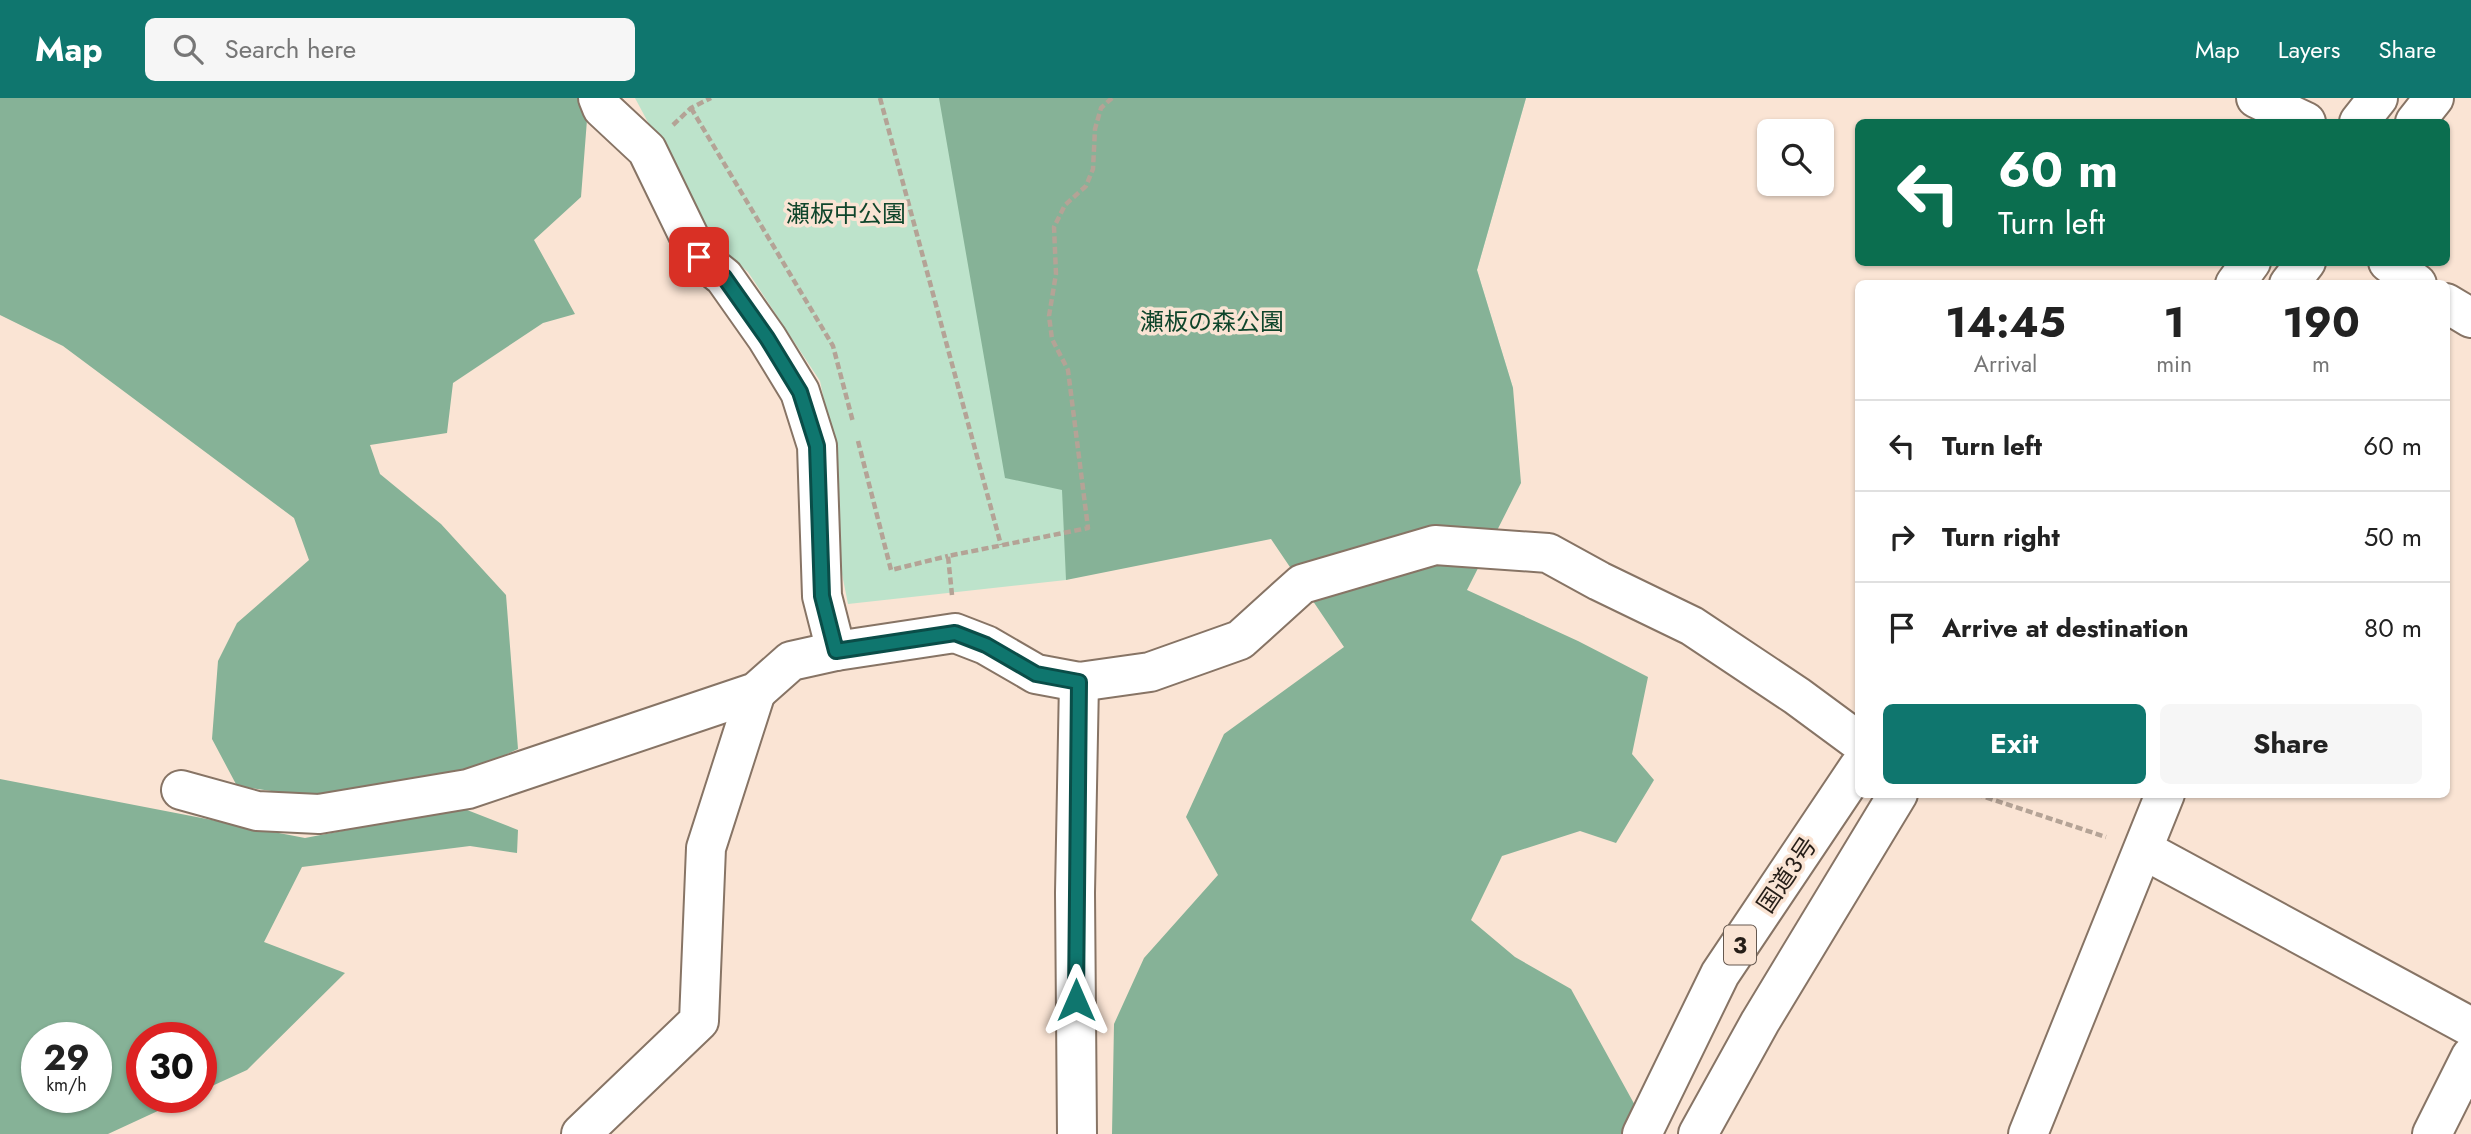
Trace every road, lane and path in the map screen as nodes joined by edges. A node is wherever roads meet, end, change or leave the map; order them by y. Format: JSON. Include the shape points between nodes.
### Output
{"nodes":[{"id":1,"x":598,"y":98,"type":"edge"},
{"id":2,"x":711,"y":98,"type":"edge"},
{"id":3,"x":880,"y":98,"type":"edge"},
{"id":4,"x":1112,"y":98,"type":"edge"},
{"id":5,"x":2256,"y":98,"type":"edge"},
{"id":6,"x":2378,"y":98,"type":"edge"},
{"id":7,"x":2434,"y":98,"type":"edge"},
{"id":8,"x":2300,"y":119,"type":"edge"},
{"id":9,"x":2361,"y":119,"type":"edge"},
{"id":10,"x":2417,"y":119,"type":"edge"},
{"id":11,"x":647,"y":150,"type":"junction"},
{"id":12,"x":2393,"y":266,"type":"edge"},
{"id":13,"x":2412,"y":280,"type":"edge"},
{"id":14,"x":2450,"y":305,"type":"edge"},
{"id":15,"x":2471,"y":318,"type":"edge"},
{"id":16,"x":1001,"y":545,"type":"junction"},
{"id":17,"x":955,"y":633,"type":"junction"},
{"id":18,"x":836,"y":651,"type":"junction"},
{"id":19,"x":1079,"y":682,"type":"junction"},
{"id":20,"x":756,"y":692,"type":"junction"},
{"id":21,"x":1855,"y":739,"type":"edge"},
{"id":22,"x":1855,"y":772,"type":"edge"},
{"id":23,"x":181,"y":790,"type":"dead end"},
{"id":24,"x":1896,"y":798,"type":"edge"},
{"id":25,"x":1988,"y":798,"type":"edge"},
{"id":26,"x":2164,"y":798,"type":"edge"},
{"id":27,"x":2144,"y":850,"type":"junction"},
{"id":28,"x":2471,"y":1027,"type":"edge"},
{"id":29,"x":2471,"y":1056,"type":"edge"},
{"id":30,"x":581,"y":1134,"type":"edge"},
{"id":31,"x":1077,"y":1134,"type":"edge"},
{"id":32,"x":1642,"y":1134,"type":"edge"},
{"id":33,"x":1698,"y":1134,"type":"edge"},
{"id":34,"x":2028,"y":1134,"type":"edge"},
{"id":35,"x":2432,"y":1134,"type":"edge"}],
"edges":[{"from":1,"to":11,"type":"main road","via":[[602,108]]},
{"from":2,"to":11,"type":"path","via":[[691,108]]},
{"from":3,"to":16,"type":"path"},
{"from":4,"to":16,"type":"path","via":[[1101,108],[1093,169],[1086,186],[1065,205],[1054,227],[1056,274],[1049,316],[1052,339],[1068,370],[1088,528]]},
{"from":5,"to":8,"type":"main road"},
{"from":6,"to":9,"type":"main road"},
{"from":7,"to":10,"type":"main road"},
{"from":11,"to":18,"type":"main road","via":[[699,257],[724,277],[800,392],[817,446],[822,596]]},
{"from":12,"to":13,"type":"main road"},
{"from":14,"to":15,"type":"main road"},
{"from":16,"to":17,"type":"path","via":[[948,556]]},
{"from":17,"to":18,"type":"main road"},
{"from":17,"to":19,"type":"main road","via":[[1036,674]]},
{"from":18,"to":20,"type":"main road","via":[[791,661]]},
{"from":19,"to":21,"type":"main road","via":[[1150,672],[1240,640],[1302,584],[1435,545],[1548,553],[1692,626]]},
{"from":19,"to":31,"type":"main road"},
{"from":20,"to":23,"type":"main road","via":[[468,789],[428,796],[319,814],[257,811]]},
{"from":20,"to":30,"type":"main road","via":[[706,848],[699,1021]]},
{"from":22,"to":32,"type":"main road","name":"国道3号","number":"3","via":[[1720,974]]},
{"from":24,"to":33,"type":"main road","name":"国道3号","number":"3"},
{"from":25,"to":27,"type":"path"},
{"from":26,"to":27,"type":"main road"},
{"from":27,"to":28,"type":"main road"},
{"from":27,"to":34,"type":"main road"},
{"from":29,"to":35,"type":"main road"}]}
